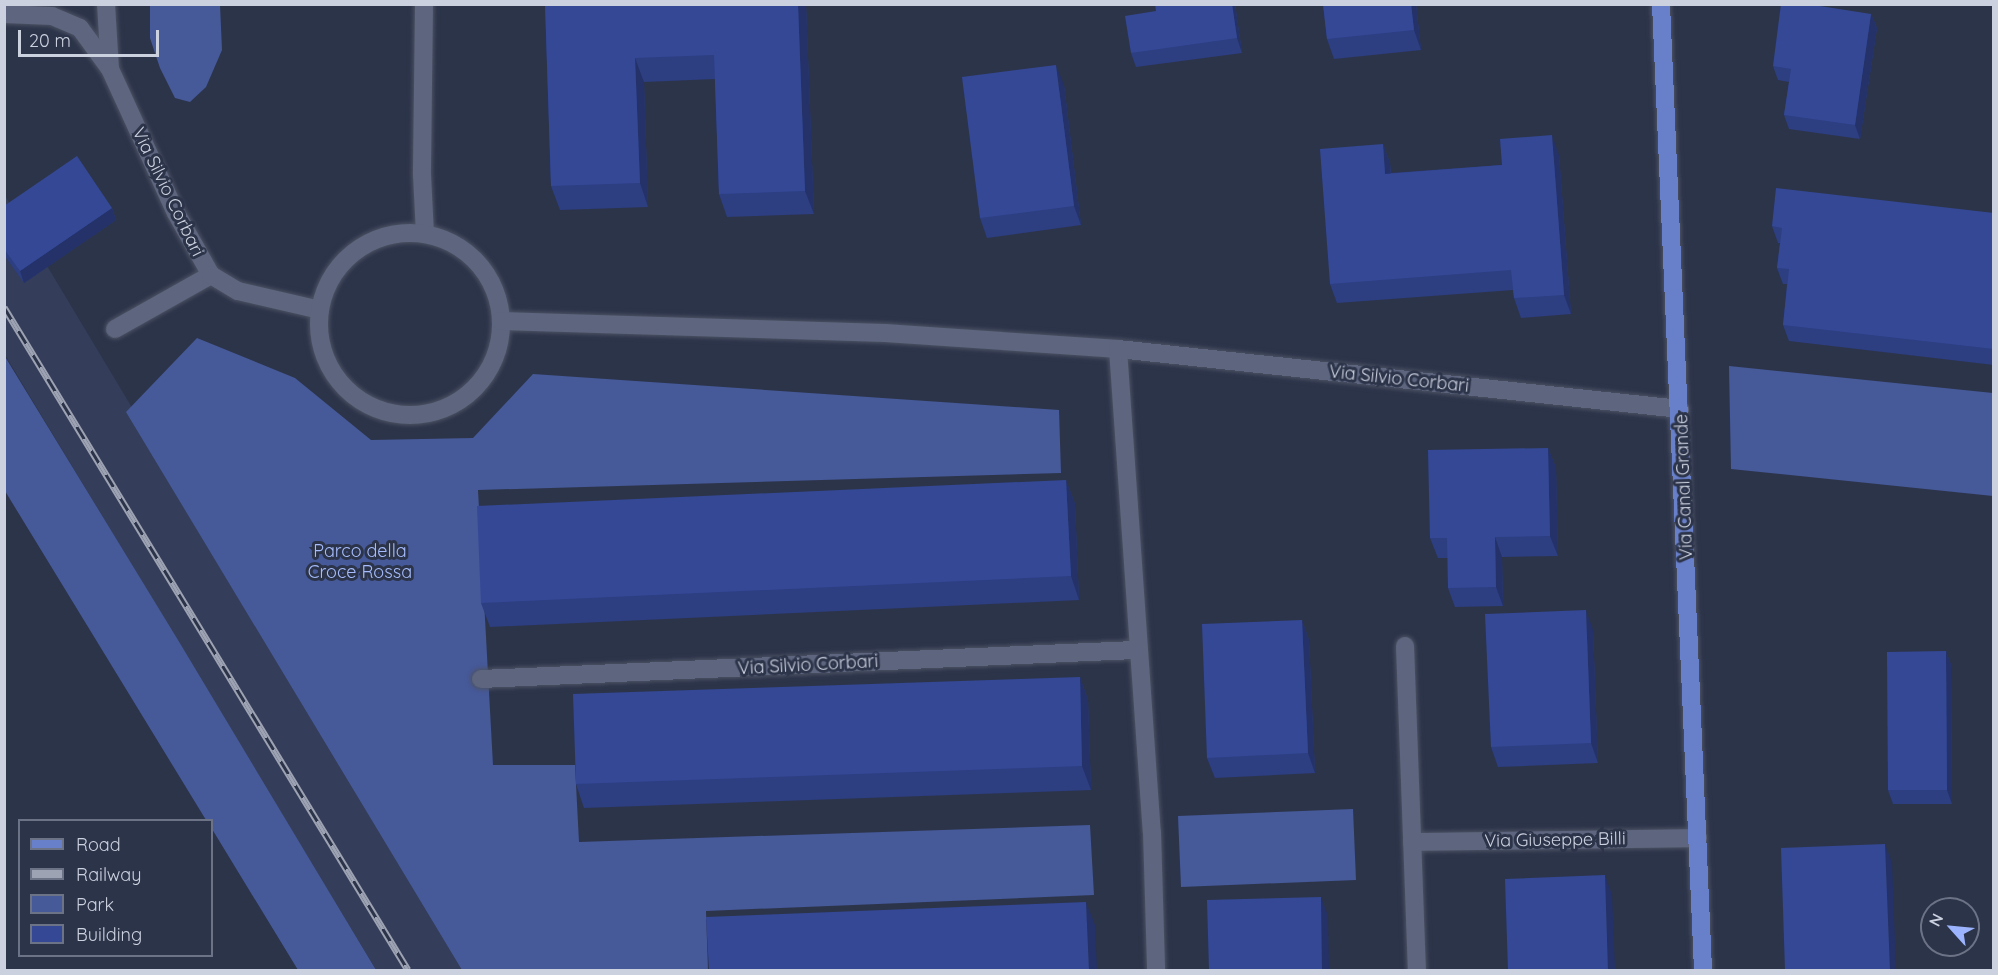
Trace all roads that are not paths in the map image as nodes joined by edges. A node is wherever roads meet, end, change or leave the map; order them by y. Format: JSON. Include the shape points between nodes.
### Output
{"nodes":[{"id":1,"x":106,"y":4,"type":"edge"},
{"id":2,"x":424,"y":4,"type":"edge"},
{"id":3,"x":1661,"y":4,"type":"edge"},
{"id":4,"x":58,"y":10,"type":"edge"},
{"id":5,"x":4,"y":14,"type":"edge"},
{"id":6,"x":110,"y":69,"type":"junction"},
{"id":7,"x":425,"y":234,"type":"junction"},
{"id":8,"x":211,"y":275,"type":"junction"},
{"id":9,"x":320,"y":310,"type":"junction"},
{"id":10,"x":501,"y":321,"type":"junction"},
{"id":11,"x":115,"y":329,"type":"dead end"},
{"id":12,"x":1118,"y":350,"type":"junction"},
{"id":13,"x":1680,"y":409,"type":"junction"},
{"id":14,"x":1405,"y":646,"type":"dead end"},
{"id":15,"x":1136,"y":650,"type":"junction"},
{"id":16,"x":481,"y":680,"type":"dead end"},
{"id":17,"x":1698,"y":838,"type":"junction"},
{"id":18,"x":1412,"y":842,"type":"junction"},
{"id":19,"x":1156,"y":970,"type":"edge"},
{"id":20,"x":1417,"y":970,"type":"edge"},
{"id":21,"x":1703,"y":970,"type":"edge"}],
"edges":[{"from":1,"to":6,"type":"street"},
{"from":2,"to":7,"type":"street"},
{"from":3,"to":13,"type":"main road","name":"Via Canal Grande"},
{"from":4,"to":5,"type":"street"},
{"from":4,"to":6,"type":"street","via":[[80,28]]},
{"from":6,"to":8,"type":"street","name":"Via Silvio Corbari","via":[[176,213]]},
{"from":7,"to":9,"type":"street","via":[[397,234],[346,260],[328,283]]},
{"from":7,"to":10,"type":"street","via":[[450,241],[487,273],[497,296]]},
{"from":8,"to":9,"type":"street","name":"Via Silvio Corbari","via":[[238,291]]},
{"from":8,"to":11,"type":"street"},
{"from":9,"to":10,"type":"street","via":[[320,339],[329,365],[360,399],[395,414],[422,415],[448,407],[470,393],[488,372],[499,347]]},
{"from":10,"to":12,"type":"street","name":"Via Silvio Corbari","via":[[885,333]]},
{"from":12,"to":13,"type":"street","name":"Via Silvio Corbari"},
{"from":12,"to":15,"type":"street"},
{"from":13,"to":17,"type":"main road","name":"Via Canal Grande"},
{"from":14,"to":18,"type":"street"},
{"from":15,"to":16,"type":"street","name":"Via Silvio Corbari"},
{"from":15,"to":19,"type":"street","via":[[1152,832]]},
{"from":17,"to":18,"type":"street","name":"Via Giuseppe Billi"},
{"from":17,"to":21,"type":"main road","name":"Via Canal Grande"},
{"from":18,"to":20,"type":"street"}]}
